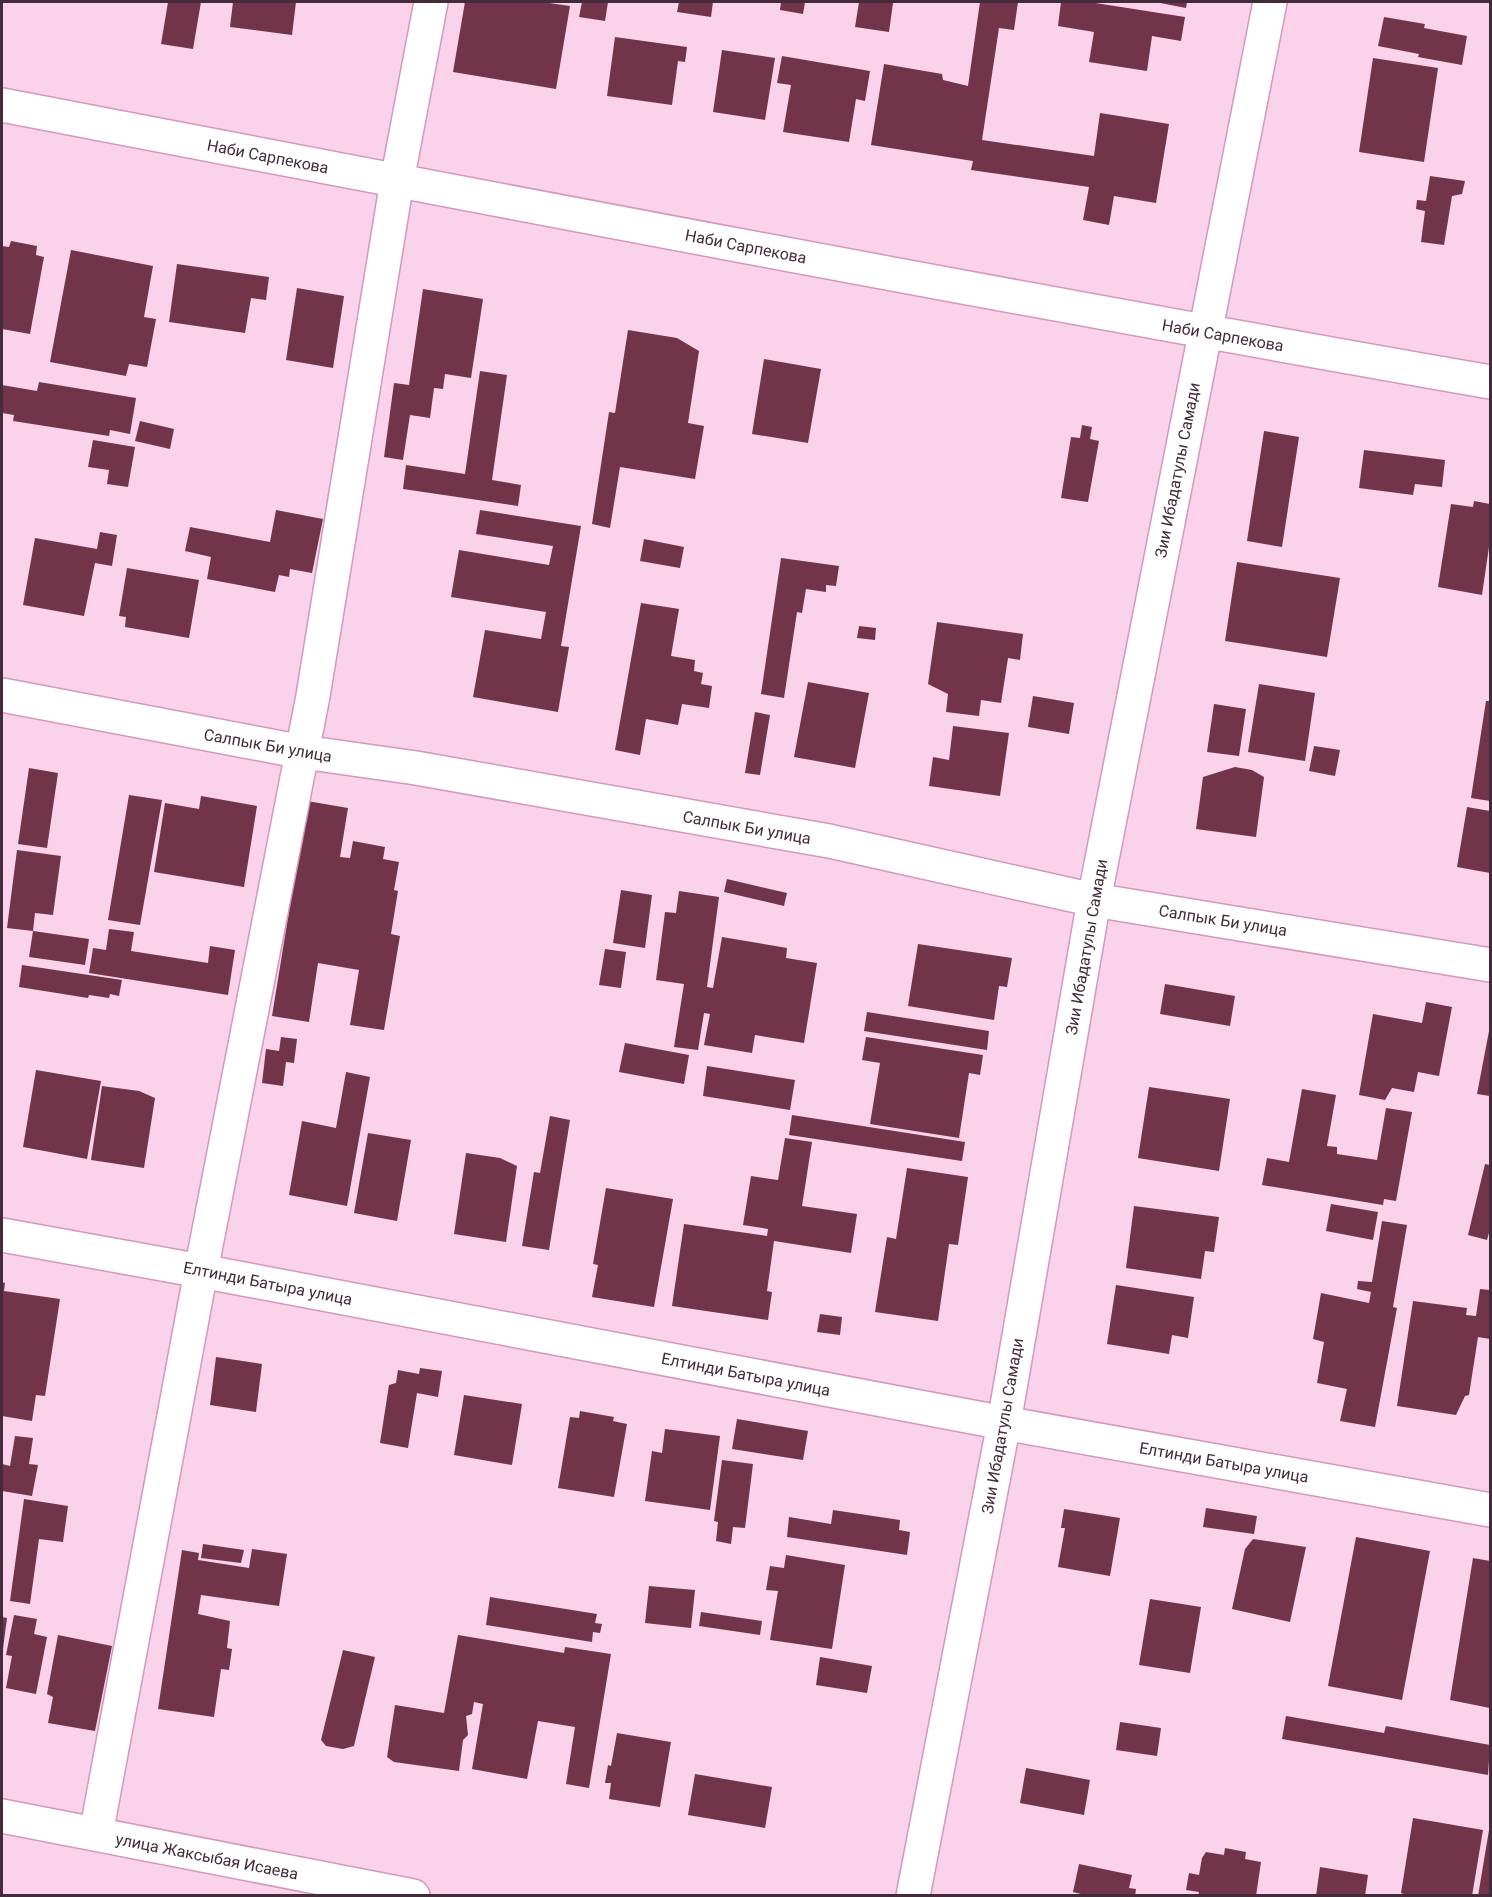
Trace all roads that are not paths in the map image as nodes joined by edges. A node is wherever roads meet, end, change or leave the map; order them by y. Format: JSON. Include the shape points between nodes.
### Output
{"nodes":[{"id":1,"x":431,"y":2,"type":"edge"},
{"id":2,"x":1270,"y":2,"type":"edge"},
{"id":3,"x":2,"y":105,"type":"edge"},
{"id":4,"x":397,"y":181,"type":"junction"},
{"id":5,"x":1204,"y":332,"type":"junction"},
{"id":6,"x":1491,"y":382,"type":"edge"},
{"id":7,"x":2,"y":695,"type":"edge"},
{"id":8,"x":303,"y":752,"type":"junction"},
{"id":9,"x":1094,"y":900,"type":"junction"},
{"id":10,"x":1491,"y":965,"type":"edge"},
{"id":11,"x":2,"y":1235,"type":"edge"},
{"id":12,"x":201,"y":1271,"type":"junction"},
{"id":13,"x":1004,"y":1423,"type":"junction"},
{"id":14,"x":1491,"y":1510,"type":"edge"},
{"id":15,"x":2,"y":1816,"type":"edge"},
{"id":16,"x":96,"y":1834,"type":"junction"},
{"id":17,"x":413,"y":1896,"type":"edge"},
{"id":18,"x":913,"y":1896,"type":"edge"}],
"edges":[{"from":1,"to":4,"type":"street"},
{"from":2,"to":5,"type":"street","name":"Зии Ибадатулы Самади"},
{"from":3,"to":4,"type":"street","name":"Наби Сарпекова"},
{"from":4,"to":5,"type":"street","name":"Наби Сарпекова"},
{"from":4,"to":8,"type":"street"},
{"from":5,"to":6,"type":"street","name":"Наби Сарпекова"},
{"from":5,"to":9,"type":"street","name":"Зии Ибадатулы Самади"},
{"from":7,"to":8,"type":"street","name":"Салпык Би улица"},
{"from":8,"to":9,"type":"street","name":"Салпык Би улица","via":[[416,768],[829,841]]},
{"from":8,"to":12,"type":"street"},
{"from":9,"to":10,"type":"street","name":"Салпык Би улица"},
{"from":9,"to":13,"type":"street","name":"Зии Ибадатулы Самади"},
{"from":11,"to":12,"type":"street","name":"Елтинди Батыра улица"},
{"from":12,"to":13,"type":"street","name":"Елтинди Батыра улица"},
{"from":12,"to":16,"type":"street"},
{"from":13,"to":14,"type":"street","name":"Елтинди Батыра улица"},
{"from":13,"to":18,"type":"street","name":"Зии Ибадатулы Самади"},
{"from":15,"to":16,"type":"street","name":"улица Жаксыбая Исаева"},
{"from":16,"to":17,"type":"street","name":"улица Жаксыбая Исаева"}]}
